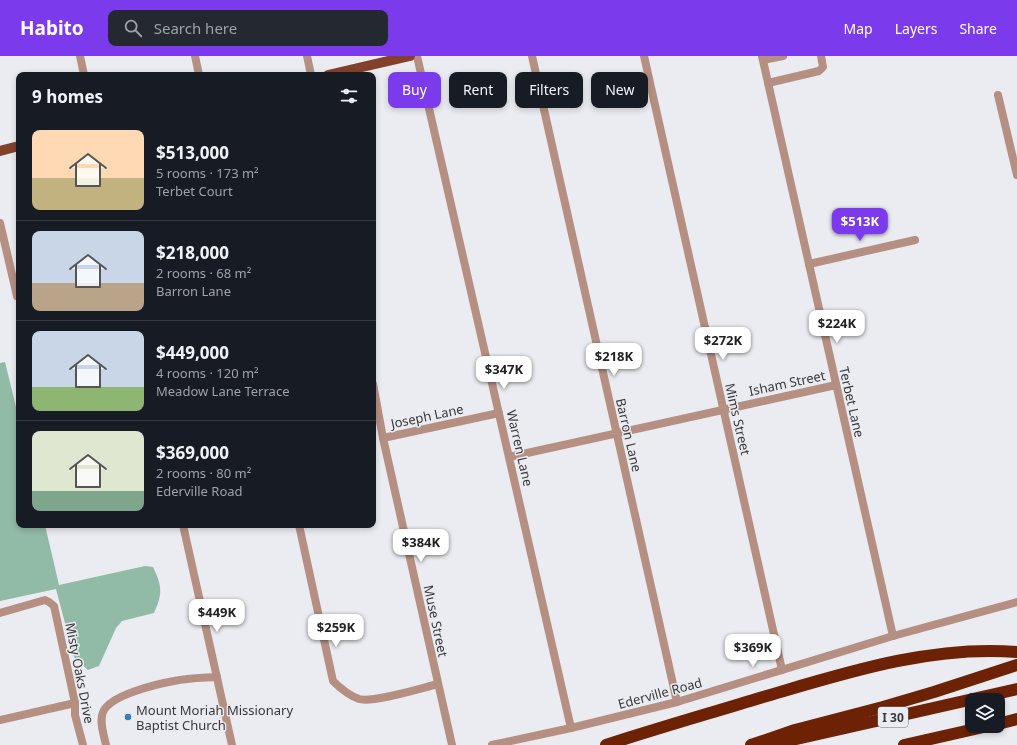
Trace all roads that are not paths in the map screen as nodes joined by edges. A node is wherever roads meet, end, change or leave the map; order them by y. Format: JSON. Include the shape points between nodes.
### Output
{"nodes":[{"id":1,"x":80,"y":56,"type":"edge"},
{"id":2,"x":195,"y":56,"type":"edge"},
{"id":3,"x":307,"y":56,"type":"edge"},
{"id":4,"x":410,"y":56,"type":"edge"},
{"id":5,"x":417,"y":56,"type":"edge"},
{"id":6,"x":532,"y":56,"type":"edge"},
{"id":7,"x":644,"y":56,"type":"edge"},
{"id":8,"x":783,"y":56,"type":"edge"},
{"id":9,"x":821,"y":56,"type":"edge"},
{"id":10,"x":762,"y":58,"type":"edge"},
{"id":11,"x":83,"y":72,"type":"edge"},
{"id":12,"x":198,"y":72,"type":"edge"},
{"id":13,"x":310,"y":72,"type":"edge"},
{"id":14,"x":341,"y":72,"type":"edge"},
{"id":15,"x":768,"y":83,"type":"junction"},
{"id":16,"x":998,"y":95,"type":"dead end"},
{"id":17,"x":16,"y":147,"type":"edge"},
{"id":18,"x":0,"y":151,"type":"edge"},
{"id":19,"x":1017,"y":175,"type":"edge"},
{"id":20,"x":0,"y":223,"type":"edge"},
{"id":21,"x":915,"y":240,"type":"dead end"},
{"id":22,"x":809,"y":264,"type":"junction"},
{"id":23,"x":16,"y":292,"type":"edge"},
{"id":24,"x":836,"y":385,"type":"junction"},
{"id":25,"x":376,"y":400,"type":"edge"},
{"id":26,"x":724,"y":410,"type":"junction"},
{"id":27,"x":499,"y":412,"type":"junction"},
{"id":28,"x":617,"y":433,"type":"junction"},
{"id":29,"x":383,"y":438,"type":"junction"},
{"id":30,"x":509,"y":457,"type":"junction"},
{"id":31,"x":184,"y":528,"type":"edge"},
{"id":32,"x":300,"y":528,"type":"edge"},
{"id":33,"x":1017,"y":602,"type":"edge"},
{"id":34,"x":0,"y":613,"type":"edge"},
{"id":35,"x":893,"y":636,"type":"junction"},
{"id":36,"x":1017,"y":652,"type":"edge"},
{"id":37,"x":1017,"y":665,"type":"edge"},
{"id":38,"x":782,"y":670,"type":"junction"},
{"id":39,"x":216,"y":677,"type":"junction"},
{"id":40,"x":438,"y":684,"type":"junction"},
{"id":41,"x":1017,"y":688,"type":"edge"},
{"id":42,"x":677,"y":702,"type":"junction"},
{"id":43,"x":76,"y":703,"type":"junction"},
{"id":44,"x":1017,"y":719,"type":"edge"},
{"id":45,"x":0,"y":720,"type":"edge"},
{"id":46,"x":1005,"y":722,"type":"edge"},
{"id":47,"x":571,"y":728,"type":"junction"},
{"id":48,"x":965,"y":731,"type":"edge"},
{"id":49,"x":82,"y":745,"type":"edge"},
{"id":50,"x":106,"y":745,"type":"edge"},
{"id":51,"x":232,"y":745,"type":"edge"},
{"id":52,"x":452,"y":745,"type":"edge"},
{"id":53,"x":492,"y":745,"type":"edge"},
{"id":54,"x":606,"y":745,"type":"edge"},
{"id":55,"x":751,"y":745,"type":"edge"},
{"id":56,"x":769,"y":745,"type":"edge"},
{"id":57,"x":904,"y":745,"type":"edge"}],
"edges":[{"from":1,"to":11,"type":"street"},
{"from":2,"to":12,"type":"street"},
{"from":3,"to":13,"type":"street"},
{"from":4,"to":14,"type":"main road"},
{"from":5,"to":27,"type":"street","name":"Warren Lane"},
{"from":6,"to":28,"type":"street","name":"Barron Lane"},
{"from":7,"to":26,"type":"street","name":"Mims Street"},
{"from":8,"to":10,"type":"street"},
{"from":9,"to":15,"type":"street","via":[[823,67],[819,71]]},
{"from":10,"to":15,"type":"street","name":"Terbet Lane"},
{"from":15,"to":22,"type":"street","name":"Terbet Lane"},
{"from":16,"to":19,"type":"street"},
{"from":17,"to":18,"type":"main road"},
{"from":20,"to":23,"type":"street"},
{"from":21,"to":22,"type":"street"},
{"from":22,"to":24,"type":"street","name":"Terbet Lane"},
{"from":24,"to":26,"type":"street","name":"Isham Street"},
{"from":24,"to":35,"type":"street","name":"Terbet Lane"},
{"from":25,"to":29,"type":"street","name":"Muse Street"},
{"from":26,"to":28,"type":"street","name":"Isham Street"},
{"from":26,"to":38,"type":"street","name":"Mims Street"},
{"from":27,"to":29,"type":"street","name":"Joseph Lane"},
{"from":27,"to":30,"type":"street","name":"Warren Lane"},
{"from":28,"to":30,"type":"street","name":"Isham Street"},
{"from":28,"to":42,"type":"street","name":"Barron Lane"},
{"from":29,"to":40,"type":"street","name":"Muse Street"},
{"from":30,"to":47,"type":"street","name":"Warren Lane"},
{"from":31,"to":39,"type":"street"},
{"from":32,"to":40,"type":"street","via":[[333,681],[344,692],[360,699],[372,700]]},
{"from":33,"to":35,"type":"street","name":"Ederville Road"},
{"from":34,"to":43,"type":"street","name":"Misty Oaks Drive","via":[[45,600],[54,606]]},
{"from":35,"to":38,"type":"street","name":"Ederville Road"},
{"from":36,"to":54,"type":"highway","via":[[957,653],[874,665]]},
{"from":37,"to":55,"type":"highway"},
{"from":38,"to":42,"type":"street","name":"Ederville Road"},
{"from":39,"to":50,"type":"street","via":[[174,681],[130,692],[108,705],[101,719]]},
{"from":39,"to":51,"type":"street"},
{"from":40,"to":52,"type":"street","name":"Muse Street"},
{"from":41,"to":56,"type":"highway","number":"I 30"},
{"from":42,"to":47,"type":"street","name":"Ederville Road"},
{"from":43,"to":45,"type":"street"},
{"from":43,"to":49,"type":"street","name":"Misty Oaks Drive","via":[[75,715]]},
{"from":44,"to":46,"type":"highway"},
{"from":47,"to":53,"type":"street","name":"Ederville Road"},
{"from":48,"to":57,"type":"highway","number":"I 30"}]}
